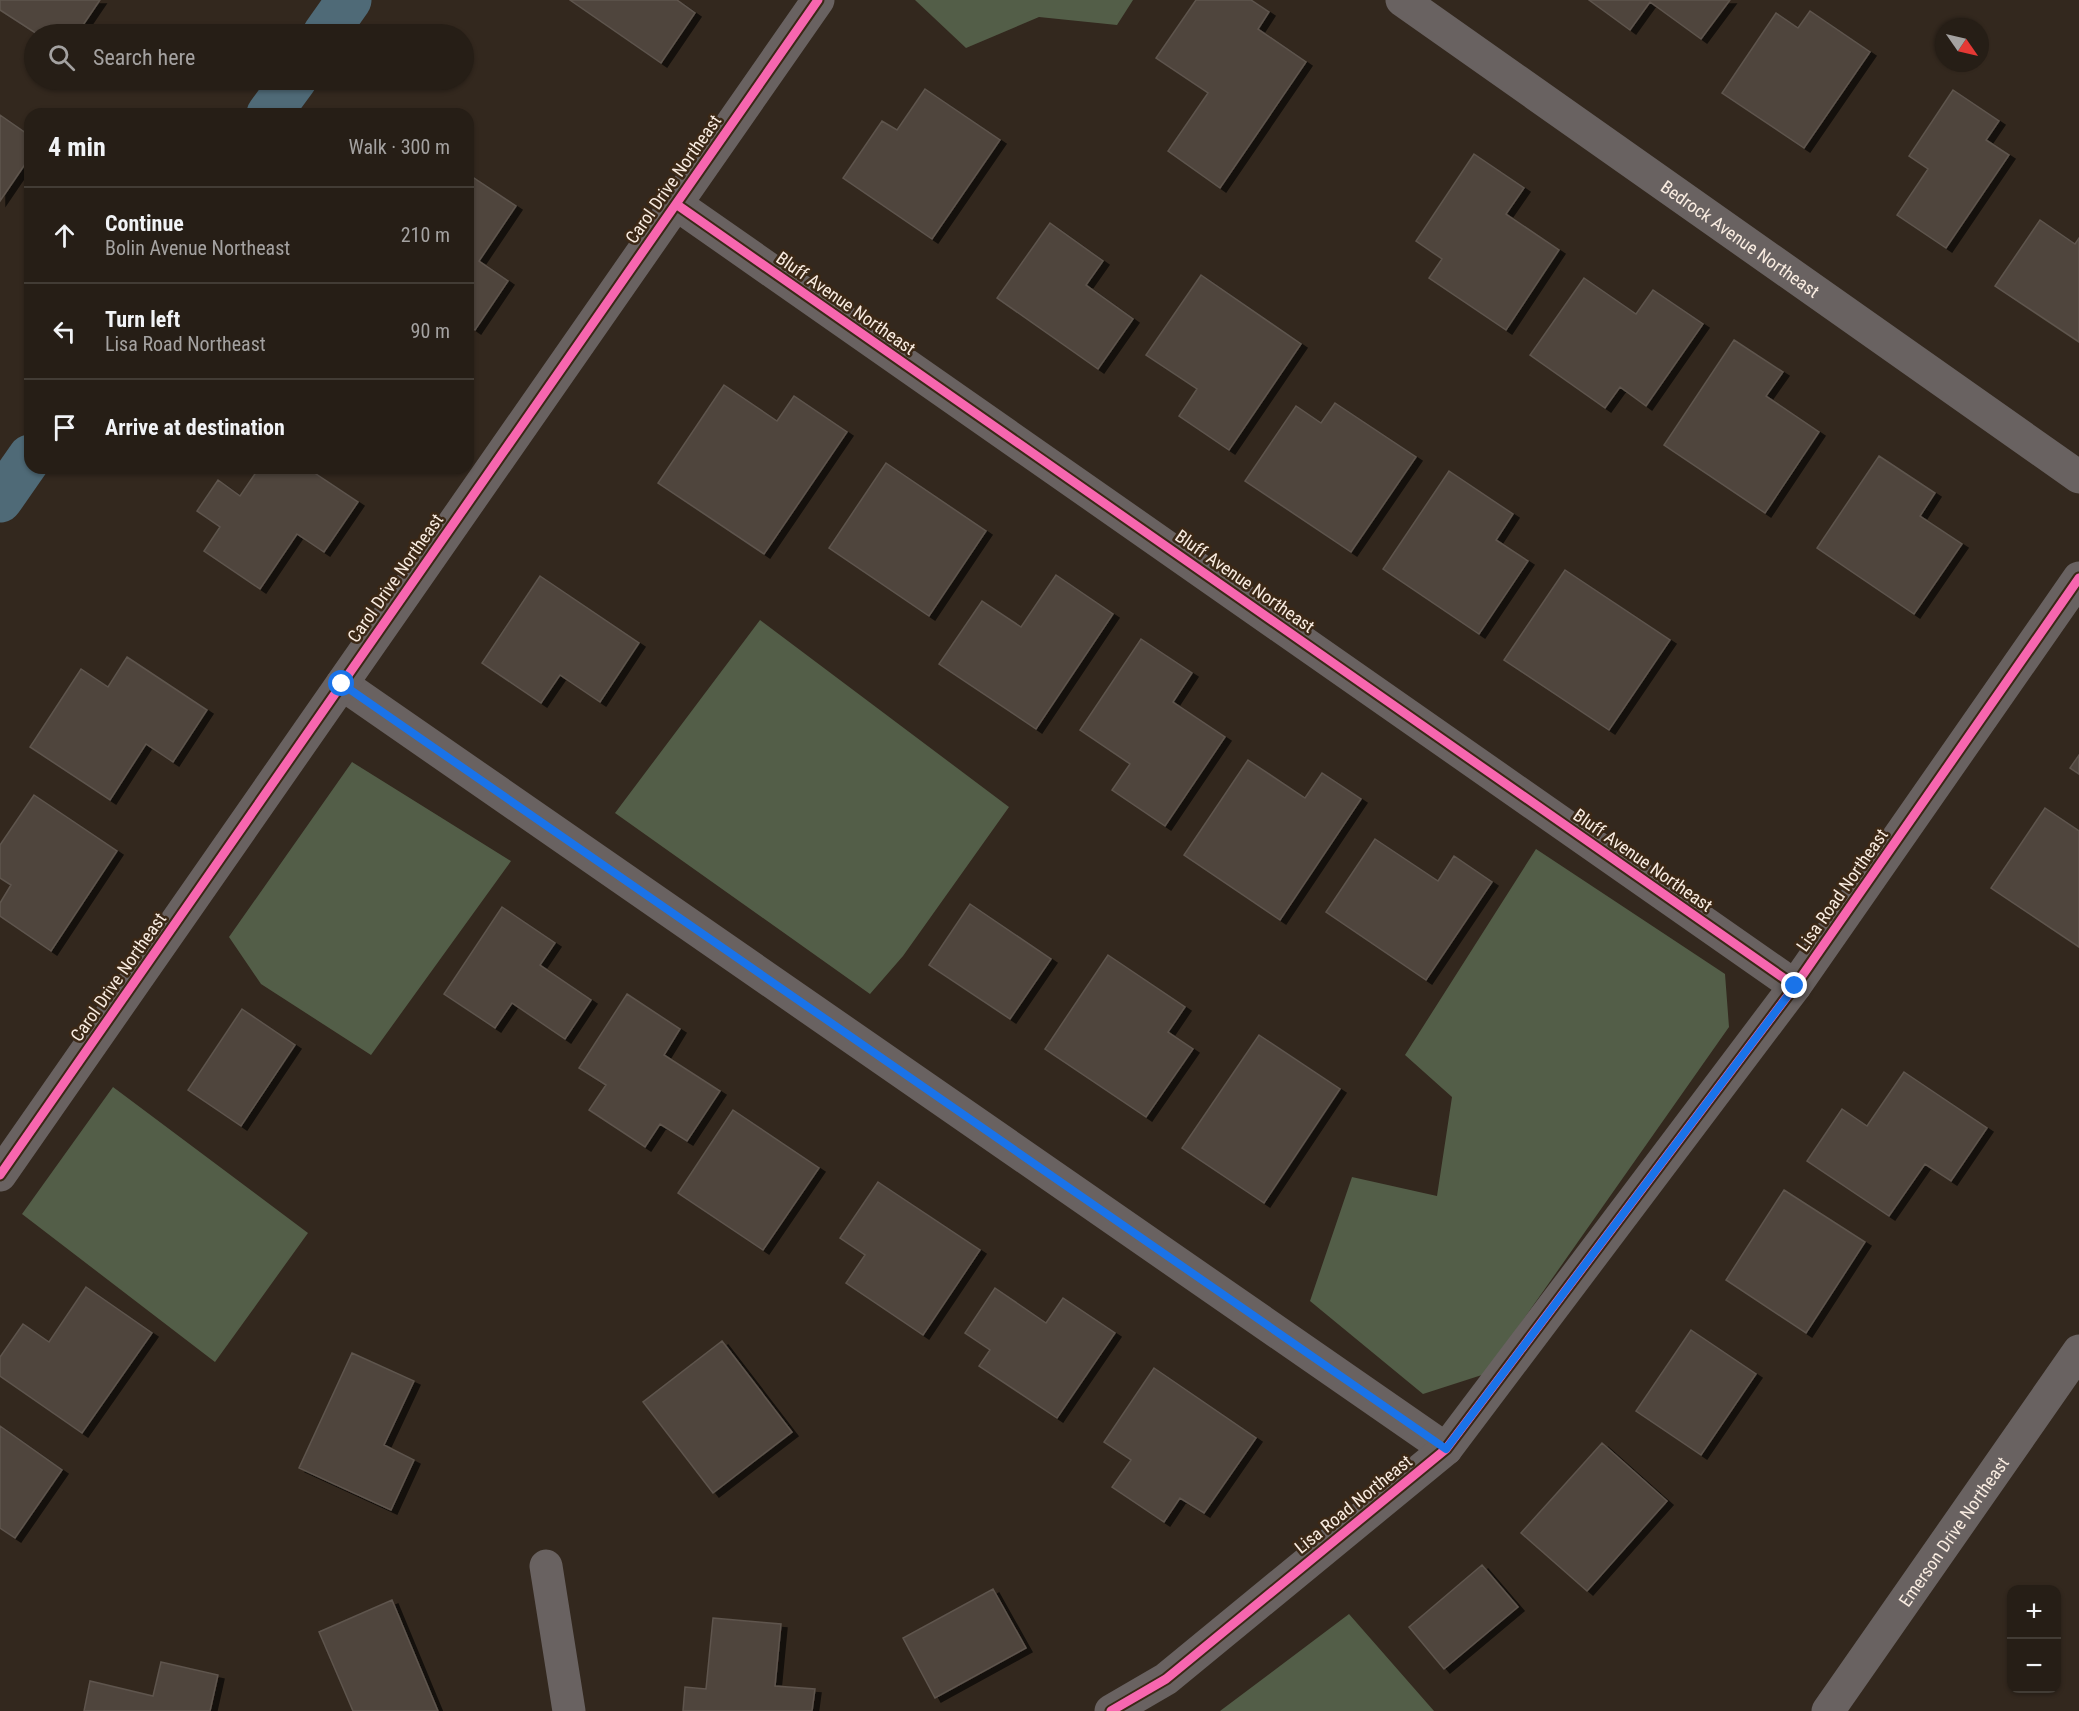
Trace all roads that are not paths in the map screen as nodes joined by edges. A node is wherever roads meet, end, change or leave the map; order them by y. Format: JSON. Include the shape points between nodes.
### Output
{"nodes":[{"id":1,"x":818,"y":0,"type":"edge"},
{"id":2,"x":1402,"y":0,"type":"edge"},
{"id":3,"x":676,"y":204,"type":"junction"},
{"id":4,"x":2079,"y":477,"type":"edge"},
{"id":5,"x":2079,"y":578,"type":"edge"},
{"id":6,"x":342,"y":684,"type":"junction"},
{"id":7,"x":1795,"y":986,"type":"junction"},
{"id":8,"x":0,"y":1175,"type":"edge"},
{"id":9,"x":2079,"y":1351,"type":"edge"},
{"id":10,"x":1446,"y":1449,"type":"junction"},
{"id":11,"x":546,"y":1566,"type":"dead end"},
{"id":12,"x":569,"y":1711,"type":"edge"},
{"id":13,"x":1111,"y":1711,"type":"edge"},
{"id":14,"x":1828,"y":1711,"type":"edge"}],
"edges":[{"from":1,"to":3,"type":"street","name":"Carol Drive Northeast"},
{"from":2,"to":4,"type":"street","name":"Bedrock Avenue Northeast"},
{"from":3,"to":6,"type":"street","name":"Carol Drive Northeast"},
{"from":3,"to":7,"type":"street","name":"Bluff Avenue Northeast"},
{"from":5,"to":7,"type":"street","name":"Lisa Road Northeast"},
{"from":6,"to":8,"type":"street","name":"Carol Drive Northeast"},
{"from":6,"to":10,"type":"street"},
{"from":7,"to":10,"type":"street","name":"Lisa Road Northeast"},
{"from":9,"to":14,"type":"street","name":"Emerson Drive Northeast"},
{"from":10,"to":13,"type":"street","name":"Lisa Road Northeast","via":[[1166,1679]]},
{"from":11,"to":12,"type":"street"}]}
